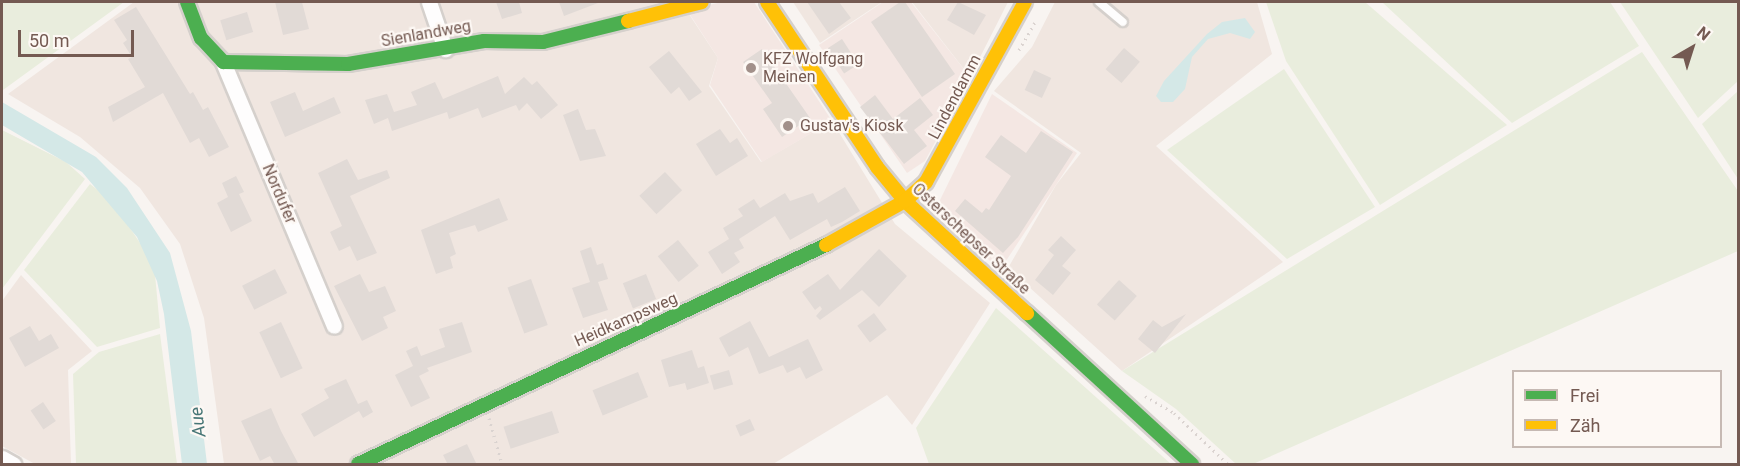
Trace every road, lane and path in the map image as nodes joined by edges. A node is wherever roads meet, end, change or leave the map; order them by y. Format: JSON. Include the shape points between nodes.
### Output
{"nodes":[{"id":1,"x":429,"y":2,"type":"edge"},
{"id":2,"x":702,"y":2,"type":"edge"},
{"id":3,"x":767,"y":2,"type":"edge"},
{"id":4,"x":1025,"y":2,"type":"edge"},
{"id":5,"x":1099,"y":2,"type":"edge"},
{"id":6,"x":185,"y":4,"type":"edge"},
{"id":7,"x":1123,"y":22,"type":"dead end"},
{"id":8,"x":445,"y":49,"type":"junction"},
{"id":9,"x":223,"y":62,"type":"junction"},
{"id":10,"x":905,"y":201,"type":"junction"},
{"id":11,"x":334,"y":326,"type":"dead end"},
{"id":12,"x":485,"y":402,"type":"junction"},
{"id":13,"x":2,"y":458,"type":"edge"},
{"id":14,"x":13,"y":465,"type":"edge"},
{"id":15,"x":358,"y":465,"type":"edge"},
{"id":16,"x":502,"y":465,"type":"edge"},
{"id":17,"x":1192,"y":465,"type":"edge"}],
"edges":[{"from":1,"to":8,"type":"street"},
{"from":2,"to":8,"type":"street","name":"Sienlandweg","via":[[543,42],[484,41]]},
{"from":3,"to":10,"type":"street","name":"Osterschepser Straße","via":[[877,167]]},
{"from":4,"to":10,"type":"street","name":"Lindendamm","via":[[926,182]]},
{"from":5,"to":7,"type":"lane"},
{"from":6,"to":9,"type":"street","via":[[201,38]]},
{"from":8,"to":9,"type":"street","name":"Sienlandweg","via":[[348,63]]},
{"from":9,"to":11,"type":"street","name":"Nordufer"},
{"from":10,"to":12,"type":"street","name":"Heidkampsweg","via":[[797,261]]},
{"from":10,"to":17,"type":"street","name":"Osterschepser Straße"},
{"from":12,"to":15,"type":"street","name":"Heidkampsweg"},
{"from":12,"to":16,"type":"path"},
{"from":13,"to":14,"type":"street"}]}
